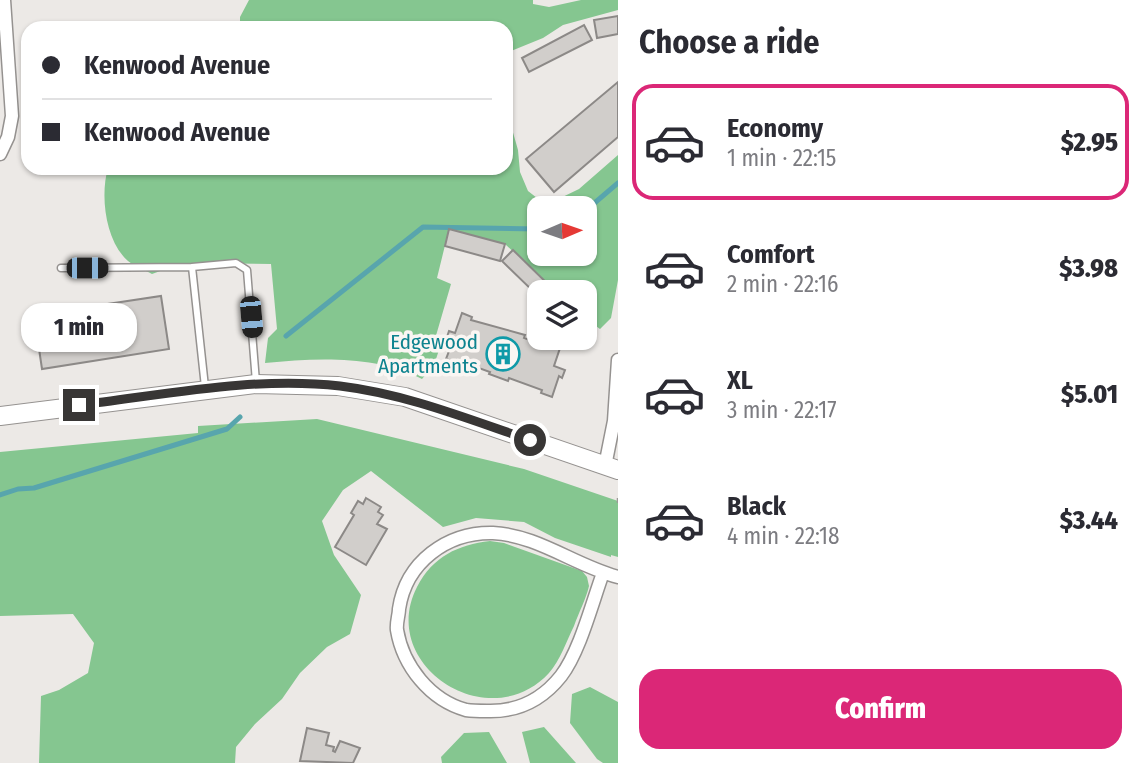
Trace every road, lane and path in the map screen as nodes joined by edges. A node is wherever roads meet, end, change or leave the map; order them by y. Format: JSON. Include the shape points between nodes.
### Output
{"nodes":[{"id":1,"x":4,"y":0,"type":"edge"},
{"id":2,"x":0,"y":154,"type":"edge"},
{"id":3,"x":192,"y":267,"type":"junction"},
{"id":4,"x":61,"y":268,"type":"dead end"},
{"id":5,"x":618,"y":360,"type":"edge"},
{"id":6,"x":256,"y":384,"type":"junction"},
{"id":7,"x":205,"y":390,"type":"junction"},
{"id":8,"x":0,"y":416,"type":"edge"},
{"id":9,"x":612,"y":468,"type":"edge"},
{"id":10,"x":603,"y":573,"type":"junction"},
{"id":11,"x":618,"y":577,"type":"edge"}],
"edges":[{"from":1,"to":2,"type":"street","via":[[12,116]]},
{"from":3,"to":4,"type":"lane"},
{"from":3,"to":6,"type":"lane","via":[[236,263],[247,270]]},
{"from":3,"to":7,"type":"lane"},
{"from":5,"to":9,"type":"street"},
{"from":6,"to":7,"type":"street"},
{"from":6,"to":9,"type":"street","via":[[338,386],[405,397]]},
{"from":7,"to":8,"type":"street"},
{"from":10,"to":10,"type":"street","via":[[533,543],[495,533],[450,540],[428,555],[407,579],[397,628],[405,654],[418,679],[440,698],[467,710],[498,711],[527,705],[562,675]]},
{"from":10,"to":11,"type":"street"}]}
